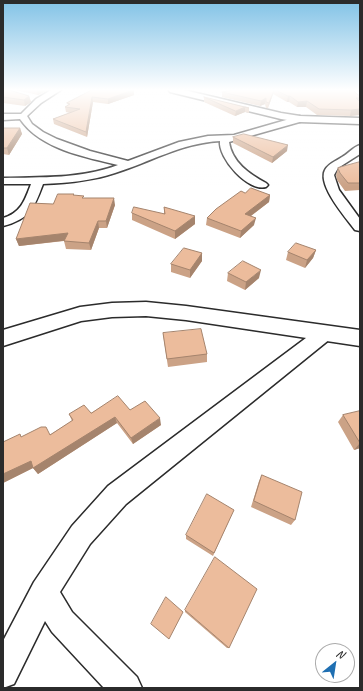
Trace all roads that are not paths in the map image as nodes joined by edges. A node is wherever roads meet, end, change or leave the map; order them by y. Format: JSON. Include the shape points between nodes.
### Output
{"nodes":[{"id":1,"x":26,"y":122,"type":"edge"},
{"id":2,"x":289,"y":122,"type":"edge"},
{"id":3,"x":226,"y":139,"type":"junction"},
{"id":4,"x":360,"y":148,"type":"edge"},
{"id":5,"x":128,"y":164,"type":"junction"},
{"id":6,"x":3,"y":181,"type":"edge"},
{"id":7,"x":38,"y":181,"type":"junction"},
{"id":8,"x":262,"y":185,"type":"dead end"},
{"id":9,"x":3,"y":222,"type":"edge"},
{"id":10,"x":360,"y":227,"type":"edge"},
{"id":11,"x":324,"y":334,"type":"junction"},
{"id":12,"x":3,"y":338,"type":"edge"},
{"id":13,"x":360,"y":338,"type":"edge"},
{"id":14,"x":44,"y":592,"type":"junction"},
{"id":15,"x":3,"y":673,"type":"edge"},
{"id":16,"x":126,"y":688,"type":"edge"}],
"edges":[{"from":1,"to":5,"type":"street","via":[[36,131],[73,150]]},
{"from":2,"to":3,"type":"street"},
{"from":3,"to":5,"type":"street","via":[[188,142]]},
{"from":3,"to":8,"type":"street","via":[[224,145],[232,164],[242,174]]},
{"from":4,"to":10,"type":"street","via":[[329,170],[328,179]]},
{"from":5,"to":7,"type":"street","via":[[111,171],[68,180]]},
{"from":6,"to":7,"type":"street"},
{"from":7,"to":9,"type":"street","via":[[22,215]]},
{"from":11,"to":12,"type":"street","via":[[146,309],[80,314]]},
{"from":11,"to":13,"type":"street"},
{"from":11,"to":14,"type":"street","via":[[117,495],[81,535]]},
{"from":14,"to":15,"type":"street"},
{"from":14,"to":16,"type":"street","via":[[62,622]]}]}
